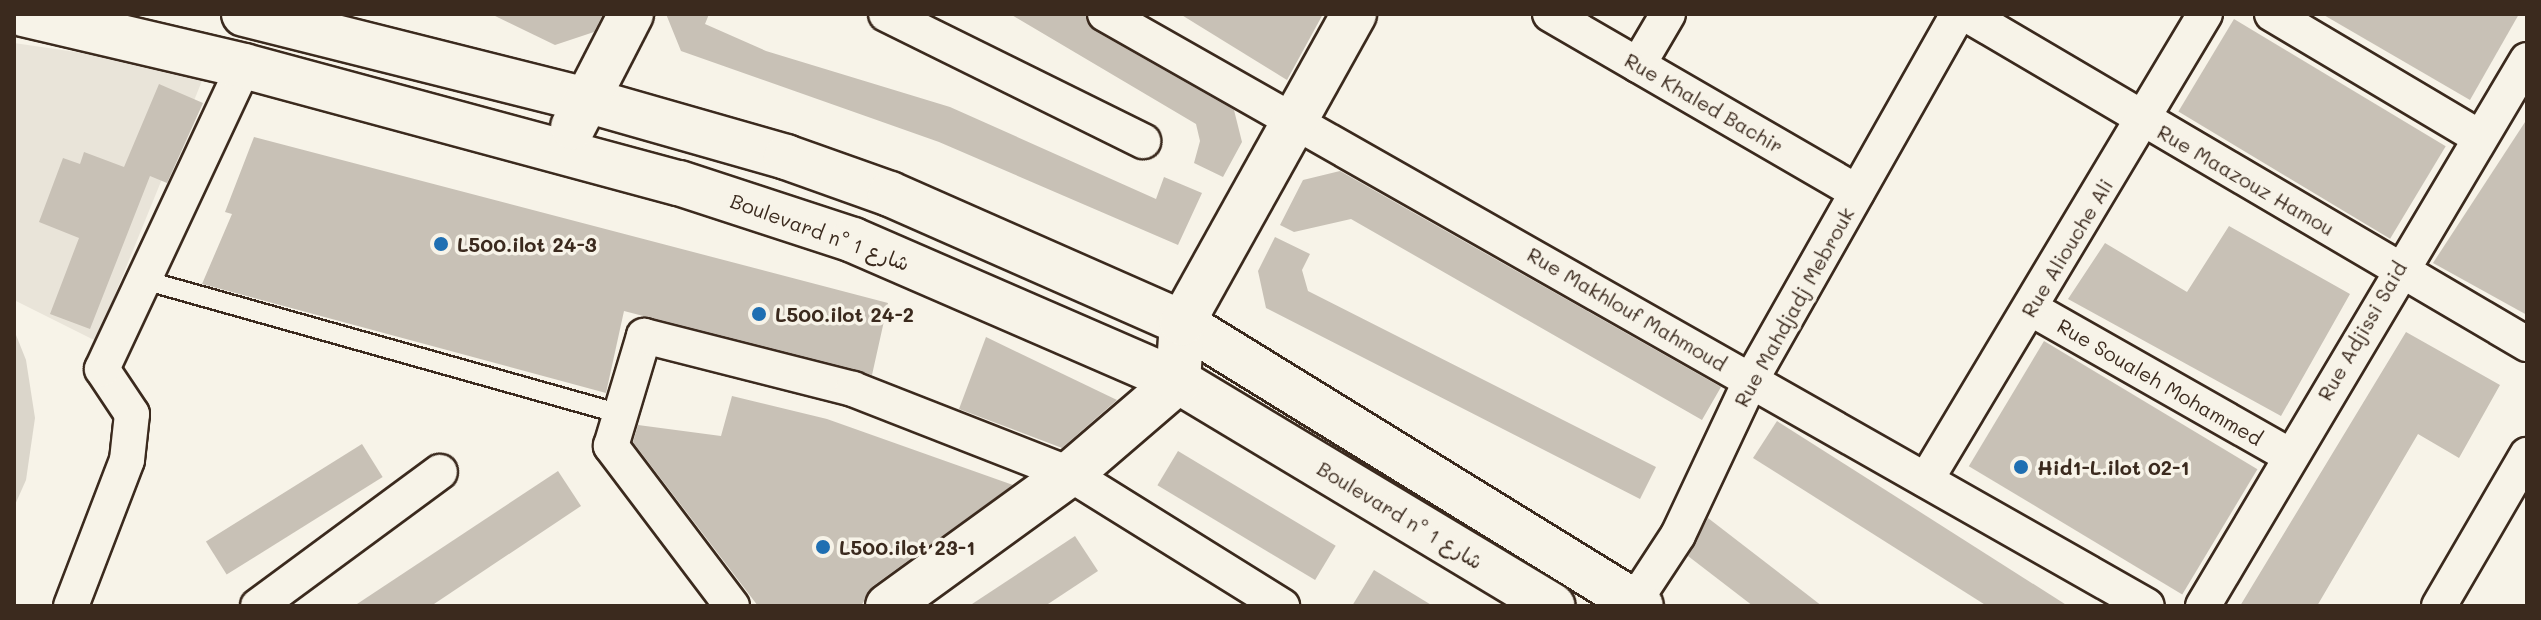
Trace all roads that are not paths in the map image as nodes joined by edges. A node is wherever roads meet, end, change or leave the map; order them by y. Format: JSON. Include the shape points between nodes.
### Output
{"nodes":[{"id":1,"x":23,"y":14,"type":"edge"},
{"id":2,"x":244,"y":14,"type":"edge"},
{"id":3,"x":631,"y":14,"type":"edge"},
{"id":4,"x":886,"y":14,"type":"edge"},
{"id":5,"x":1354,"y":14,"type":"edge"},
{"id":6,"x":1550,"y":14,"type":"edge"},
{"id":7,"x":1668,"y":14,"type":"edge"},
{"id":8,"x":1958,"y":14,"type":"edge"},
{"id":9,"x":1966,"y":14,"type":"edge"},
{"id":10,"x":2205,"y":14,"type":"edge"},
{"id":11,"x":2272,"y":14,"type":"edge"},
{"id":12,"x":1108,"y":15,"type":"edge"},
{"id":13,"x":1638,"y":65,"type":"junction"},
{"id":14,"x":244,"y":66,"type":"junction"},
{"id":15,"x":2522,"y":79,"type":"edge"},
{"id":16,"x":583,"y":99,"type":"junction"},
{"id":17,"x":1295,"y":120,"type":"junction"},
{"id":18,"x":2143,"y":120,"type":"junction"},
{"id":19,"x":2479,"y":137,"type":"junction"},
{"id":20,"x":1143,"y":141,"type":"dead end"},
{"id":21,"x":563,"y":152,"type":"junction"},
{"id":22,"x":1857,"y":192,"type":"junction"},
{"id":23,"x":2398,"y":269,"type":"junction"},
{"id":24,"x":144,"y":280,"type":"junction"},
{"id":25,"x":2030,"y":308,"type":"junction"},
{"id":26,"x":1182,"y":323,"type":"junction"},
{"id":27,"x":2527,"y":344,"type":"edge"},
{"id":28,"x":1751,"y":380,"type":"junction"},
{"id":29,"x":1178,"y":381,"type":"junction"},
{"id":30,"x":621,"y":414,"type":"junction"},
{"id":31,"x":2527,"y":455,"type":"edge"},
{"id":32,"x":2290,"y":456,"type":"junction"},
{"id":33,"x":440,"y":472,"type":"dead end"},
{"id":34,"x":1070,"y":474,"type":"junction"},
{"id":35,"x":1926,"y":480,"type":"junction"},
{"id":36,"x":1638,"y":604,"type":"edge"},
{"id":37,"x":71,"y":606,"type":"edge"},
{"id":38,"x":258,"y":606,"type":"edge"},
{"id":39,"x":732,"y":606,"type":"edge"},
{"id":40,"x":888,"y":606,"type":"edge"},
{"id":41,"x":1282,"y":606,"type":"edge"},
{"id":42,"x":1553,"y":606,"type":"edge"},
{"id":43,"x":2147,"y":606,"type":"edge"},
{"id":44,"x":2203,"y":606,"type":"edge"},
{"id":45,"x":2439,"y":606,"type":"edge"}],
"edges":[{"from":1,"to":14,"type":"main road","name":"Boulevard n° شارع 1"},
{"from":2,"to":16,"type":"main road"},
{"from":3,"to":16,"type":"main road"},
{"from":4,"to":20,"type":"street"},
{"from":5,"to":17,"type":"main road"},
{"from":6,"to":13,"type":"street","name":"Rue Khaled Bachir"},
{"from":7,"to":13,"type":"street"},
{"from":8,"to":22,"type":"street","name":"Rue Mahdjadj Mebrouk"},
{"from":9,"to":18,"type":"street","name":"Rue Maazouz Hamou"},
{"from":10,"to":18,"type":"street","name":"Rue Aliouche Ali"},
{"from":11,"to":19,"type":"street"},
{"from":12,"to":17,"type":"street","name":"Rue Makhlouf Mahmoud"},
{"from":13,"to":22,"type":"street","name":"Rue Khaled Bachir"},
{"from":14,"to":21,"type":"main road","name":"Boulevard n° شارع 1"},
{"from":14,"to":24,"type":"street"},
{"from":15,"to":19,"type":"street","name":"Rue Adjissi Said"},
{"from":16,"to":21,"type":"main road"},
{"from":16,"to":26,"type":"main road","via":[[786,157],[890,194]]},
{"from":17,"to":26,"type":"main road"},
{"from":17,"to":28,"type":"street","name":"Rue Makhlouf Mahmoud"},
{"from":18,"to":23,"type":"street","name":"Rue Maazouz Hamou"},
{"from":18,"to":25,"type":"street","name":"Rue Aliouche Ali"},
{"from":19,"to":23,"type":"street","name":"Rue Adjissi Said"},
{"from":21,"to":29,"type":"main road","name":"Boulevard n° شارع 1","via":[[707,190],[853,240]]},
{"from":22,"to":28,"type":"street","name":"Rue Mahdjadj Mebrouk"},
{"from":23,"to":27,"type":"street","name":"Rue Maazouz Hamou"},
{"from":23,"to":32,"type":"street","name":"Rue Adjissi Said"},
{"from":24,"to":30,"type":"lane"},
{"from":24,"to":37,"type":"street","via":[[102,369],[132,414],[127,460]]},
{"from":25,"to":32,"type":"street","name":"Rue Soualeh Mohammed"},
{"from":25,"to":35,"type":"street","name":"Rue Aliouche Ali"},
{"from":26,"to":29,"type":"main road"},
{"from":26,"to":36,"type":"main road"},
{"from":28,"to":35,"type":"street","name":"Rue Makhlouf Mahmoud"},
{"from":28,"to":36,"type":"street","name":"Rue Mahdjadj Mebrouk","via":[[1678,535]]},
{"from":29,"to":34,"type":"main road"},
{"from":29,"to":42,"type":"main road","name":"Boulevard n° شارع 1"},
{"from":30,"to":34,"type":"street","via":[[644,336],[853,389]]},
{"from":30,"to":39,"type":"street","via":[[611,446]]},
{"from":31,"to":45,"type":"street"},
{"from":32,"to":44,"type":"street","name":"Rue Adjissi Said"},
{"from":33,"to":38,"type":"street"},
{"from":34,"to":40,"type":"main road"},
{"from":34,"to":41,"type":"street"},
{"from":35,"to":43,"type":"street","name":"Rue Makhlouf Mahmoud"}]}
